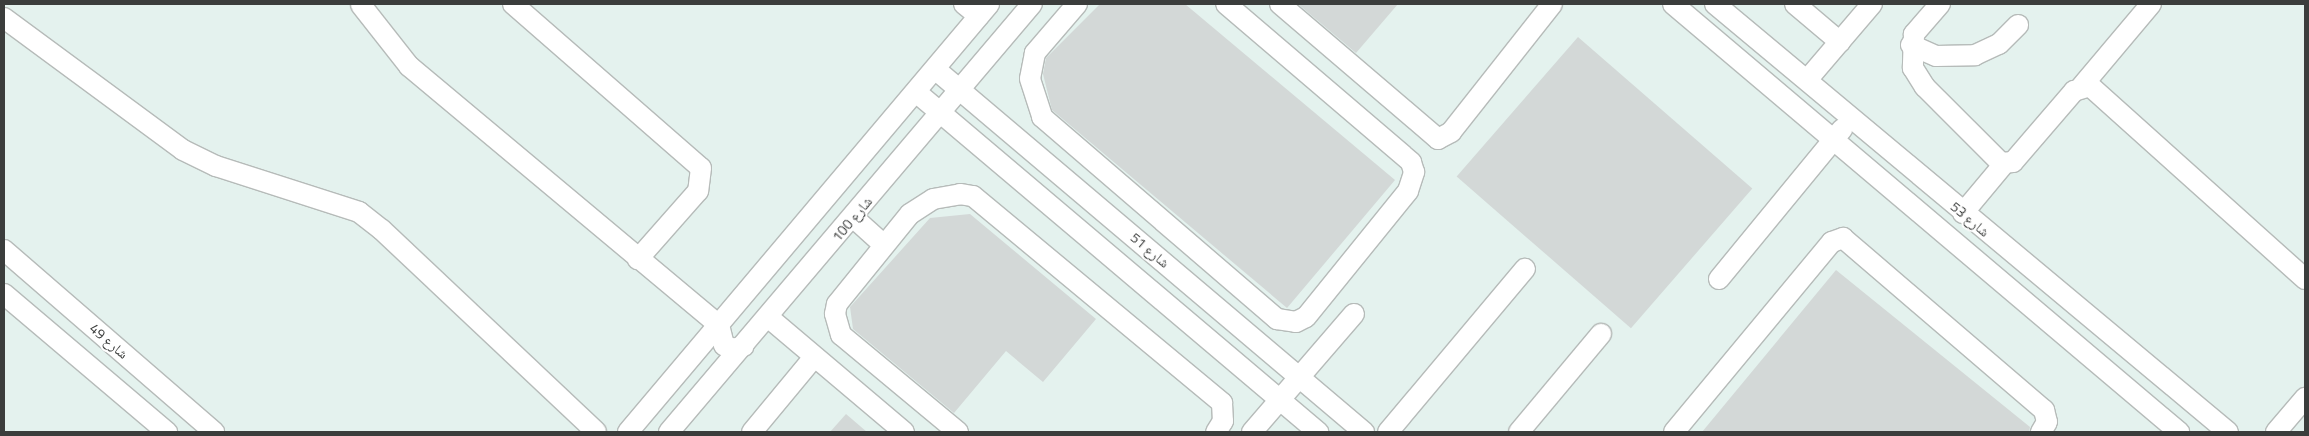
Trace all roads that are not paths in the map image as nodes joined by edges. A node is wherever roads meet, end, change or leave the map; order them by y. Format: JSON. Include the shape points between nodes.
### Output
{"nodes":[{"id":1,"x":513,"y":4,"type":"edge"},
{"id":2,"x":1032,"y":4,"type":"edge"},
{"id":3,"x":1226,"y":4,"type":"edge"},
{"id":4,"x":1280,"y":4,"type":"edge"},
{"id":5,"x":1552,"y":4,"type":"edge"},
{"id":6,"x":1673,"y":4,"type":"edge"},
{"id":7,"x":1795,"y":4,"type":"edge"},
{"id":8,"x":1872,"y":4,"type":"edge"},
{"id":9,"x":1940,"y":4,"type":"edge"},
{"id":10,"x":2151,"y":4,"type":"edge"},
{"id":11,"x":361,"y":5,"type":"dead end"},
{"id":12,"x":1071,"y":6,"type":"edge"},
{"id":13,"x":1727,"y":7,"type":"edge"},
{"id":14,"x":977,"y":8,"type":"edge"},
{"id":15,"x":4,"y":19,"type":"edge"},
{"id":16,"x":2018,"y":25,"type":"dead end"},
{"id":17,"x":1840,"y":42,"type":"junction"},
{"id":18,"x":1911,"y":46,"type":"junction"},
{"id":19,"x":935,"y":69,"type":"junction"},
{"id":20,"x":1807,"y":80,"type":"junction"},
{"id":21,"x":2082,"y":86,"type":"junction"},
{"id":22,"x":960,"y":90,"type":"junction"},
{"id":23,"x":916,"y":92,"type":"junction"},
{"id":24,"x":942,"y":112,"type":"junction"},
{"id":25,"x":1852,"y":118,"type":"junction"},
{"id":26,"x":1834,"y":139,"type":"junction"},
{"id":27,"x":2004,"y":164,"type":"junction"},
{"id":28,"x":1963,"y":213,"type":"junction"},
{"id":29,"x":854,"y":218,"type":"junction"},
{"id":30,"x":884,"y":245,"type":"junction"},
{"id":31,"x":4,"y":250,"type":"edge"},
{"id":32,"x":638,"y":259,"type":"junction"},
{"id":33,"x":1525,"y":269,"type":"dead end"},
{"id":34,"x":2305,"y":278,"type":"edge"},
{"id":35,"x":1719,"y":279,"type":"dead end"},
{"id":36,"x":4,"y":294,"type":"edge"},
{"id":37,"x":1354,"y":314,"type":"dead end"},
{"id":38,"x":768,"y":317,"type":"junction"},
{"id":39,"x":719,"y":325,"type":"junction"},
{"id":40,"x":1601,"y":334,"type":"dead end"},
{"id":41,"x":744,"y":346,"type":"junction"},
{"id":42,"x":814,"y":357,"type":"junction"},
{"id":43,"x":675,"y":376,"type":"junction"},
{"id":44,"x":1299,"y":377,"type":"junction"},
{"id":45,"x":700,"y":397,"type":"junction"},
{"id":46,"x":2305,"y":398,"type":"edge"},
{"id":47,"x":1279,"y":400,"type":"junction"},
{"id":48,"x":167,"y":432,"type":"edge"},
{"id":49,"x":214,"y":432,"type":"edge"},
{"id":50,"x":596,"y":432,"type":"edge"},
{"id":51,"x":628,"y":432,"type":"edge"},
{"id":52,"x":669,"y":432,"type":"edge"},
{"id":53,"x":752,"y":432,"type":"edge"},
{"id":54,"x":904,"y":432,"type":"edge"},
{"id":55,"x":958,"y":432,"type":"edge"},
{"id":56,"x":1216,"y":432,"type":"edge"},
{"id":57,"x":1252,"y":432,"type":"edge"},
{"id":58,"x":1318,"y":432,"type":"edge"},
{"id":59,"x":1364,"y":432,"type":"edge"},
{"id":60,"x":1388,"y":432,"type":"edge"},
{"id":61,"x":1518,"y":432,"type":"edge"},
{"id":62,"x":1674,"y":432,"type":"edge"},
{"id":63,"x":2040,"y":432,"type":"edge"},
{"id":64,"x":2179,"y":432,"type":"edge"},
{"id":65,"x":2228,"y":432,"type":"edge"},
{"id":66,"x":2276,"y":432,"type":"edge"}],
"edges":[{"from":1,"to":32,"type":"lane","via":[[701,168],[698,191]]},
{"from":2,"to":22,"type":"lane","name":"شارع 100"},
{"from":3,"to":12,"type":"lane","via":[[1411,162],[1414,172],[1408,190],[1306,317],[1296,322],[1277,320],[1042,117],[1031,93],[1031,66],[1035,53]]},
{"from":4,"to":5,"type":"lane","via":[[1438,139],[1451,132]]},
{"from":6,"to":26,"type":"lane","name":"شارع 53"},
{"from":7,"to":17,"type":"lane"},
{"from":8,"to":17,"type":"lane"},
{"from":9,"to":18,"type":"lane","via":[[1914,34]]},
{"from":10,"to":21,"type":"lane"},
{"from":11,"to":32,"type":"lane","via":[[409,66]]},
{"from":13,"to":20,"type":"lane","name":"شارع 53"},
{"from":14,"to":19,"type":"lane"},
{"from":15,"to":50,"type":"lane","via":[[183,150],[216,166],[358,212],[382,230]]},
{"from":16,"to":18,"type":"lane","via":[[1999,44],[1975,55],[1936,56]]},
{"from":17,"to":20,"type":"lane"},
{"from":18,"to":27,"type":"lane","via":[[1913,68],[1922,83]]},
{"from":19,"to":22,"type":"lane","name":"شارع 51"},
{"from":19,"to":23,"type":"lane"},
{"from":20,"to":25,"type":"lane","name":"شارع 53"},
{"from":21,"to":27,"type":"lane","via":[[2015,160]]},
{"from":21,"to":34,"type":"lane","via":[[2098,91]]},
{"from":22,"to":24,"type":"lane","name":"شارع 100"},
{"from":22,"to":44,"type":"lane","name":"شارع 51"},
{"from":23,"to":24,"type":"lane"},
{"from":23,"to":39,"type":"lane"},
{"from":24,"to":29,"type":"lane","name":"شارع 100"},
{"from":24,"to":47,"type":"lane"},
{"from":25,"to":26,"type":"lane"},
{"from":25,"to":28,"type":"lane","name":"شارع 53"},
{"from":26,"to":35,"type":"lane"},
{"from":26,"to":64,"type":"lane","name":"شارع 53","via":[[2055,332]]},
{"from":27,"to":28,"type":"lane"},
{"from":28,"to":65,"type":"lane","name":"شارع 53"},
{"from":29,"to":30,"type":"lane"},
{"from":29,"to":38,"type":"lane","name":"شارع 100"},
{"from":30,"to":55,"type":"lane","via":[[837,304],[837,325],[841,335]]},
{"from":30,"to":56,"type":"lane","via":[[920,205],[946,195],[973,196],[1222,403],[1223,421]]},
{"from":31,"to":49,"type":"lane","name":"شارع 49"},
{"from":32,"to":39,"type":"lane"},
{"from":33,"to":60,"type":"lane"},
{"from":36,"to":48,"type":"lane"},
{"from":37,"to":44,"type":"lane"},
{"from":38,"to":41,"type":"lane","name":"شارع 100"},
{"from":38,"to":42,"type":"lane"},
{"from":39,"to":41,"type":"lane","via":[[724,345],[733,349]]},
{"from":39,"to":43,"type":"lane"},
{"from":40,"to":61,"type":"lane"},
{"from":41,"to":45,"type":"lane","name":"شارع 100"},
{"from":42,"to":53,"type":"lane"},
{"from":42,"to":54,"type":"lane"},
{"from":43,"to":45,"type":"lane","via":[[692,381]]},
{"from":43,"to":51,"type":"lane"},
{"from":44,"to":47,"type":"lane"},
{"from":44,"to":59,"type":"lane","name":"شارع 51"},
{"from":45,"to":52,"type":"lane","name":"شارع 100"},
{"from":46,"to":66,"type":"lane"},
{"from":47,"to":57,"type":"lane"},
{"from":47,"to":58,"type":"lane"},
{"from":62,"to":63,"type":"lane","via":[[1832,242],[1844,238],[2044,410],[2047,422]]}]}
